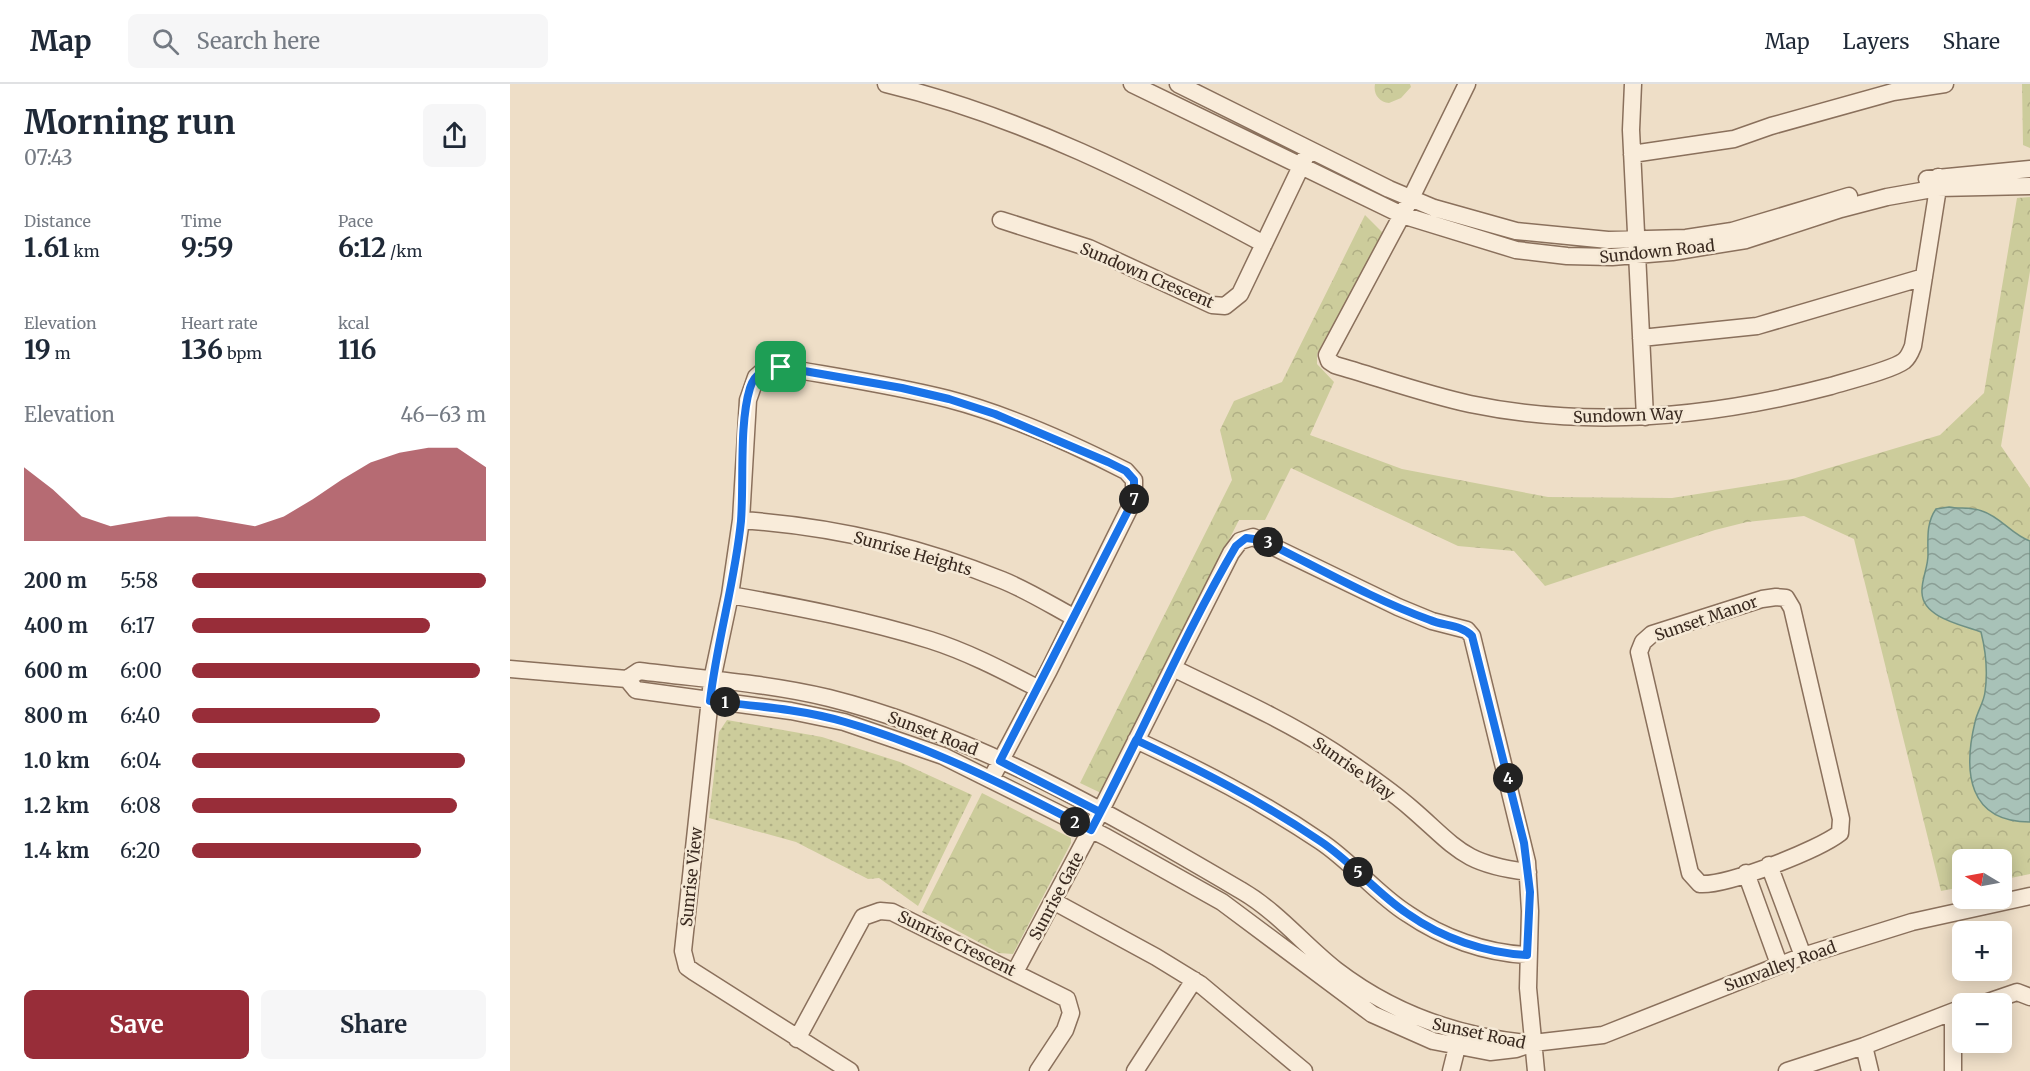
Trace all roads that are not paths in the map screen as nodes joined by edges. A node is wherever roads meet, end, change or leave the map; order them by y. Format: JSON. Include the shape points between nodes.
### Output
{"nodes":[{"id":1,"x":886,"y":84,"type":"edge"},
{"id":2,"x":1132,"y":84,"type":"edge"},
{"id":3,"x":1178,"y":84,"type":"edge"},
{"id":4,"x":1467,"y":84,"type":"edge"},
{"id":5,"x":1633,"y":84,"type":"edge"},
{"id":6,"x":1945,"y":84,"type":"edge"},
{"id":7,"x":1309,"y":149,"type":"junction"},
{"id":8,"x":1632,"y":154,"type":"junction"},
{"id":9,"x":1302,"y":167,"type":"junction"},
{"id":10,"x":2030,"y":169,"type":"edge"},
{"id":11,"x":1938,"y":183,"type":"junction"},
{"id":12,"x":2030,"y":186,"type":"edge"},
{"id":13,"x":1411,"y":198,"type":"junction"},
{"id":14,"x":1402,"y":215,"type":"junction"},
{"id":15,"x":1001,"y":220,"type":"dead end"},
{"id":16,"x":1636,"y":238,"type":"junction"},
{"id":17,"x":1264,"y":244,"type":"junction"},
{"id":18,"x":1637,"y":256,"type":"junction"},
{"id":19,"x":1924,"y":277,"type":"junction"},
{"id":20,"x":1641,"y":338,"type":"junction"},
{"id":21,"x":1645,"y":417,"type":"junction"},
{"id":22,"x":741,"y":520,"type":"junction"},
{"id":23,"x":730,"y":595,"type":"junction"},
{"id":24,"x":1075,"y":618,"type":"junction"},
{"id":25,"x":1173,"y":668,"type":"junction"},
{"id":26,"x":510,"y":669,"type":"edge"},
{"id":27,"x":627,"y":679,"type":"junction"},
{"id":28,"x":712,"y":680,"type":"junction"},
{"id":29,"x":1039,"y":688,"type":"junction"},
{"id":30,"x":710,"y":701,"type":"junction"},
{"id":31,"x":1136,"y":740,"type":"junction"},
{"id":32,"x":1000,"y":761,"type":"junction"},
{"id":33,"x":991,"y":779,"type":"junction"},
{"id":34,"x":1096,"y":821,"type":"junction"},
{"id":35,"x":1769,"y":865,"type":"junction"},
{"id":36,"x":1528,"y":872,"type":"junction"},
{"id":37,"x":1746,"y":873,"type":"junction"},
{"id":38,"x":2030,"y":896,"type":"edge"},
{"id":39,"x":1053,"y":901,"type":"junction"},
{"id":40,"x":1527,"y":955,"type":"junction"},
{"id":41,"x":1803,"y":956,"type":"junction"},
{"id":42,"x":1779,"y":964,"type":"junction"},
{"id":43,"x":1015,"y":972,"type":"junction"},
{"id":44,"x":1194,"y":980,"type":"junction"},
{"id":45,"x":2012,"y":994,"type":"edge"},
{"id":46,"x":2030,"y":997,"type":"edge"},
{"id":47,"x":1952,"y":1012,"type":"edge"},
{"id":48,"x":796,"y":1039,"type":"junction"},
{"id":49,"x":1533,"y":1043,"type":"junction"},
{"id":50,"x":1864,"y":1046,"type":"junction"},
{"id":51,"x":1457,"y":1047,"type":"junction"},
{"id":52,"x":1954,"y":1053,"type":"edge"},
{"id":53,"x":850,"y":1071,"type":"edge"},
{"id":54,"x":1038,"y":1071,"type":"edge"},
{"id":55,"x":1135,"y":1071,"type":"edge"},
{"id":56,"x":1304,"y":1071,"type":"edge"},
{"id":57,"x":1451,"y":1071,"type":"edge"},
{"id":58,"x":1536,"y":1071,"type":"edge"},
{"id":59,"x":1787,"y":1071,"type":"edge"},
{"id":60,"x":1870,"y":1071,"type":"edge"},
{"id":61,"x":1953,"y":1071,"type":"edge"}],
"edges":[{"from":1,"to":17,"type":"street","via":[[976,111],[1093,157]]},
{"from":2,"to":9,"type":"street","name":"Sundown Road"},
{"from":3,"to":7,"type":"street","name":"Sundown Road"},
{"from":4,"to":13,"type":"street"},
{"from":5,"to":8,"type":"street"},
{"from":6,"to":8,"type":"street","via":[[1893,92],[1734,139]]},
{"from":7,"to":9,"type":"street","name":"Sundown Crescent"},
{"from":7,"to":13,"type":"street","name":"Sundown Road"},
{"from":8,"to":16,"type":"street"},
{"from":9,"to":14,"type":"street","name":"Sundown Road"},
{"from":9,"to":17,"type":"street","name":"Sundown Crescent"},
{"from":10,"to":11,"type":"street","name":"Sundown Road"},
{"from":11,"to":12,"type":"street","name":"Sundown Road"},
{"from":11,"to":16,"type":"street","name":"Sundown Road","via":[[1830,201],[1732,231],[1686,238]]},
{"from":11,"to":18,"type":"street","name":"Sundown Road","via":[[1746,240]]},
{"from":11,"to":19,"type":"street","name":"Sundown Way"},
{"from":13,"to":14,"type":"street"},
{"from":13,"to":16,"type":"street","name":"Sundown Road","via":[[1516,231],[1608,240]]},
{"from":14,"to":18,"type":"street","name":"Sundown Road","via":[[1516,250],[1567,256]]},
{"from":14,"to":21,"type":"street","name":"Sundown Way","via":[[1329,349],[1331,363],[1412,390],[1472,404],[1546,416]]},
{"from":15,"to":17,"type":"street","name":"Sundown Crescent","via":[[1110,256],[1212,305],[1225,306],[1240,294]]},
{"from":16,"to":18,"type":"street"},
{"from":18,"to":20,"type":"street"},
{"from":19,"to":20,"type":"street","via":[[1757,326]]},
{"from":19,"to":21,"type":"street","name":"Sundown Way","via":[[1913,346],[1903,362],[1769,402]]},
{"from":20,"to":21,"type":"street"},
{"from":22,"to":23,"type":"street","name":"Sunrise View"},
{"from":22,"to":24,"type":"street","name":"Sunrise Heights","via":[[856,536],[933,555],[1004,580]]},
{"from":22,"to":24,"type":"street","name":"Sunrise View","via":[[748,400],[756,377],[765,369],[781,367],[949,399],[1051,436],[1126,471],[1134,480],[1134,499]]},
{"from":23,"to":28,"type":"street","name":"Sunrise View"},
{"from":23,"to":29,"type":"street","via":[[836,614],[932,641]]},
{"from":24,"to":29,"type":"street"},
{"from":25,"to":31,"type":"street","name":"Sunrise Gate"},
{"from":25,"to":36,"type":"street","name":"Sunrise Way","via":[[1279,719],[1330,749],[1410,807],[1461,853],[1486,865]]},
{"from":25,"to":36,"type":"street","name":"Sunrise Gate","via":[[1232,553],[1246,538],[1262,540],[1418,616],[1467,630],[1476,646]]},
{"from":26,"to":27,"type":"street"},
{"from":27,"to":28,"type":"street","name":"Sunset Road","via":[[639,671]]},
{"from":27,"to":30,"type":"street","name":"Sunset Road","via":[[636,690]]},
{"from":28,"to":30,"type":"street","name":"Sunrise View"},
{"from":28,"to":32,"type":"street","name":"Sunset Road","via":[[862,707],[934,731]]},
{"from":29,"to":32,"type":"street"},
{"from":30,"to":33,"type":"street","name":"Sunset Road","via":[[844,722],[943,756]]},
{"from":30,"to":48,"type":"street","name":"Sunrise View","via":[[684,960],[694,972]]},
{"from":31,"to":34,"type":"street","name":"Sunrise Gate"},
{"from":31,"to":40,"type":"street","via":[[1268,807],[1323,843],[1407,914],[1449,938]]},
{"from":32,"to":33,"type":"street"},
{"from":32,"to":34,"type":"street","name":"Sunset Road"},
{"from":33,"to":34,"type":"street","name":"Sunset Road"},
{"from":34,"to":39,"type":"street","name":"Sunrise Gate"},
{"from":34,"to":49,"type":"street","name":"Sunset Road","via":[[1245,893],[1336,970],[1418,1019]]},
{"from":34,"to":51,"type":"street","name":"Sunset Road","via":[[1222,902],[1372,1014]]},
{"from":35,"to":37,"type":"street","name":"Sunset Manor"},
{"from":35,"to":37,"type":"street","name":"Sunset Manor","via":[[1828,842],[1840,832],[1841,819],[1792,608],[1786,598],[1776,597],[1652,634],[1639,652],[1690,873],[1700,884],[1712,885]]},
{"from":35,"to":41,"type":"street"},
{"from":36,"to":40,"type":"street"},
{"from":37,"to":42,"type":"street"},
{"from":38,"to":41,"type":"street","name":"Sunvalley Road","via":[[1912,922]]},
{"from":39,"to":43,"type":"street","name":"Sunrise Gate"},
{"from":39,"to":44,"type":"street"},
{"from":40,"to":49,"type":"street"},
{"from":41,"to":42,"type":"street","name":"Sunvalley Road"},
{"from":42,"to":49,"type":"street","name":"Sunvalley Road","via":[[1603,1035]]},
{"from":43,"to":48,"type":"street","name":"Sunrise Crescent","via":[[892,912],[870,913],[858,924]]},
{"from":43,"to":54,"type":"street","name":"Sunrise Crescent","via":[[1061,994],[1071,1013],[1065,1030]]},
{"from":44,"to":55,"type":"street"},
{"from":44,"to":56,"type":"street"},
{"from":45,"to":46,"type":"street"},
{"from":47,"to":50,"type":"street"},
{"from":48,"to":53,"type":"street","name":"Sunrise View"},
{"from":49,"to":51,"type":"street","name":"Sunset Road","via":[[1490,1052]]},
{"from":49,"to":58,"type":"street"},
{"from":50,"to":59,"type":"street"},
{"from":50,"to":60,"type":"street"},
{"from":51,"to":57,"type":"street"},
{"from":52,"to":61,"type":"street"}]}
